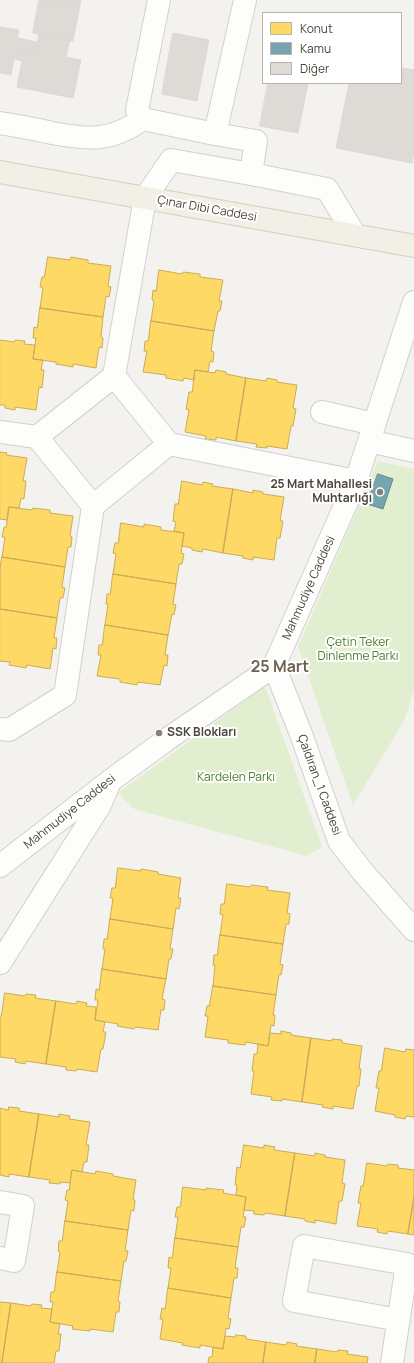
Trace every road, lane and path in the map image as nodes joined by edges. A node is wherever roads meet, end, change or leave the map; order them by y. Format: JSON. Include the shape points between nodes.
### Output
{"nodes":[{"id":1,"x":159,"y":0,"type":"edge"},
{"id":2,"x":245,"y":0,"type":"edge"},
{"id":3,"x":143,"y":119,"type":"junction"},
{"id":4,"x":0,"y":123,"type":"edge"},
{"id":5,"x":215,"y":134,"type":"junction"},
{"id":6,"x":0,"y":172,"type":"edge"},
{"id":7,"x":251,"y":174,"type":"junction"},
{"id":8,"x":145,"y":198,"type":"junction"},
{"id":9,"x":355,"y":235,"type":"junction"},
{"id":10,"x":414,"y":246,"type":"edge"},
{"id":11,"x":414,"y":302,"type":"edge"},
{"id":12,"x":114,"y":376,"type":"junction"},
{"id":13,"x":322,"y":412,"type":"dead end"},
{"id":14,"x":0,"y":432,"type":"edge"},
{"id":15,"x":372,"y":432,"type":"junction"},
{"id":16,"x":37,"y":437,"type":"junction"},
{"id":17,"x":170,"y":444,"type":"junction"},
{"id":18,"x":414,"y":451,"type":"edge"},
{"id":19,"x":356,"y":481,"type":"junction"},
{"id":20,"x":93,"y":506,"type":"junction"},
{"id":21,"x":274,"y":666,"type":"junction"},
{"id":22,"x":0,"y":729,"type":"edge"},
{"id":23,"x":110,"y":781,"type":"junction"},
{"id":24,"x":0,"y":866,"type":"edge"},
{"id":25,"x":414,"y":930,"type":"edge"},
{"id":26,"x":0,"y":963,"type":"edge"},
{"id":27,"x":0,"y":1202,"type":"edge"},
{"id":28,"x":0,"y":1258,"type":"edge"},
{"id":29,"x":399,"y":1320,"type":"junction"},
{"id":30,"x":392,"y":1363,"type":"edge"}],
"edges":[{"from":1,"to":3,"type":"street","via":[[137,110]]},
{"from":2,"to":5,"type":"street"},
{"from":3,"to":4,"type":"street","via":[[119,133],[88,139]]},
{"from":3,"to":5,"type":"street"},
{"from":5,"to":7,"type":"street","via":[[256,141]]},
{"from":6,"to":8,"type":"main road","name":"Çınar Dibi Caddesi"},
{"from":7,"to":8,"type":"street","via":[[171,160]]},
{"from":7,"to":9,"type":"street","via":[[327,189]]},
{"from":8,"to":9,"type":"main road","name":"Çınar Dibi Caddesi"},
{"from":8,"to":12,"type":"street"},
{"from":9,"to":10,"type":"main road","name":"Çınar Dibi Caddesi"},
{"from":11,"to":15,"type":"street","name":"Mahmudiye Caddesi"},
{"from":12,"to":16,"type":"street"},
{"from":12,"to":17,"type":"street"},
{"from":13,"to":15,"type":"street"},
{"from":14,"to":16,"type":"street"},
{"from":15,"to":18,"type":"street"},
{"from":15,"to":19,"type":"street","name":"Mahmudiye Caddesi"},
{"from":16,"to":20,"type":"street"},
{"from":17,"to":19,"type":"street"},
{"from":17,"to":20,"type":"street"},
{"from":19,"to":21,"type":"street","name":"Mahmudiye Caddesi"},
{"from":20,"to":22,"type":"street","via":[[66,695],[9,730]]},
{"from":21,"to":23,"type":"street","name":"Mahmudiye Caddesi"},
{"from":21,"to":25,"type":"street","name":"Çaldıran_1 Caddesi","via":[[339,841]]},
{"from":23,"to":24,"type":"street","name":"Mahmudiye Caddesi"},
{"from":23,"to":26,"type":"street","via":[[100,805]]},
{"from":27,"to":28,"type":"street","via":[[23,1206],[14,1261]]},
{"from":29,"to":29,"type":"street","via":[[408,1264],[304,1246],[294,1301]]},
{"from":29,"to":30,"type":"street"}]}
